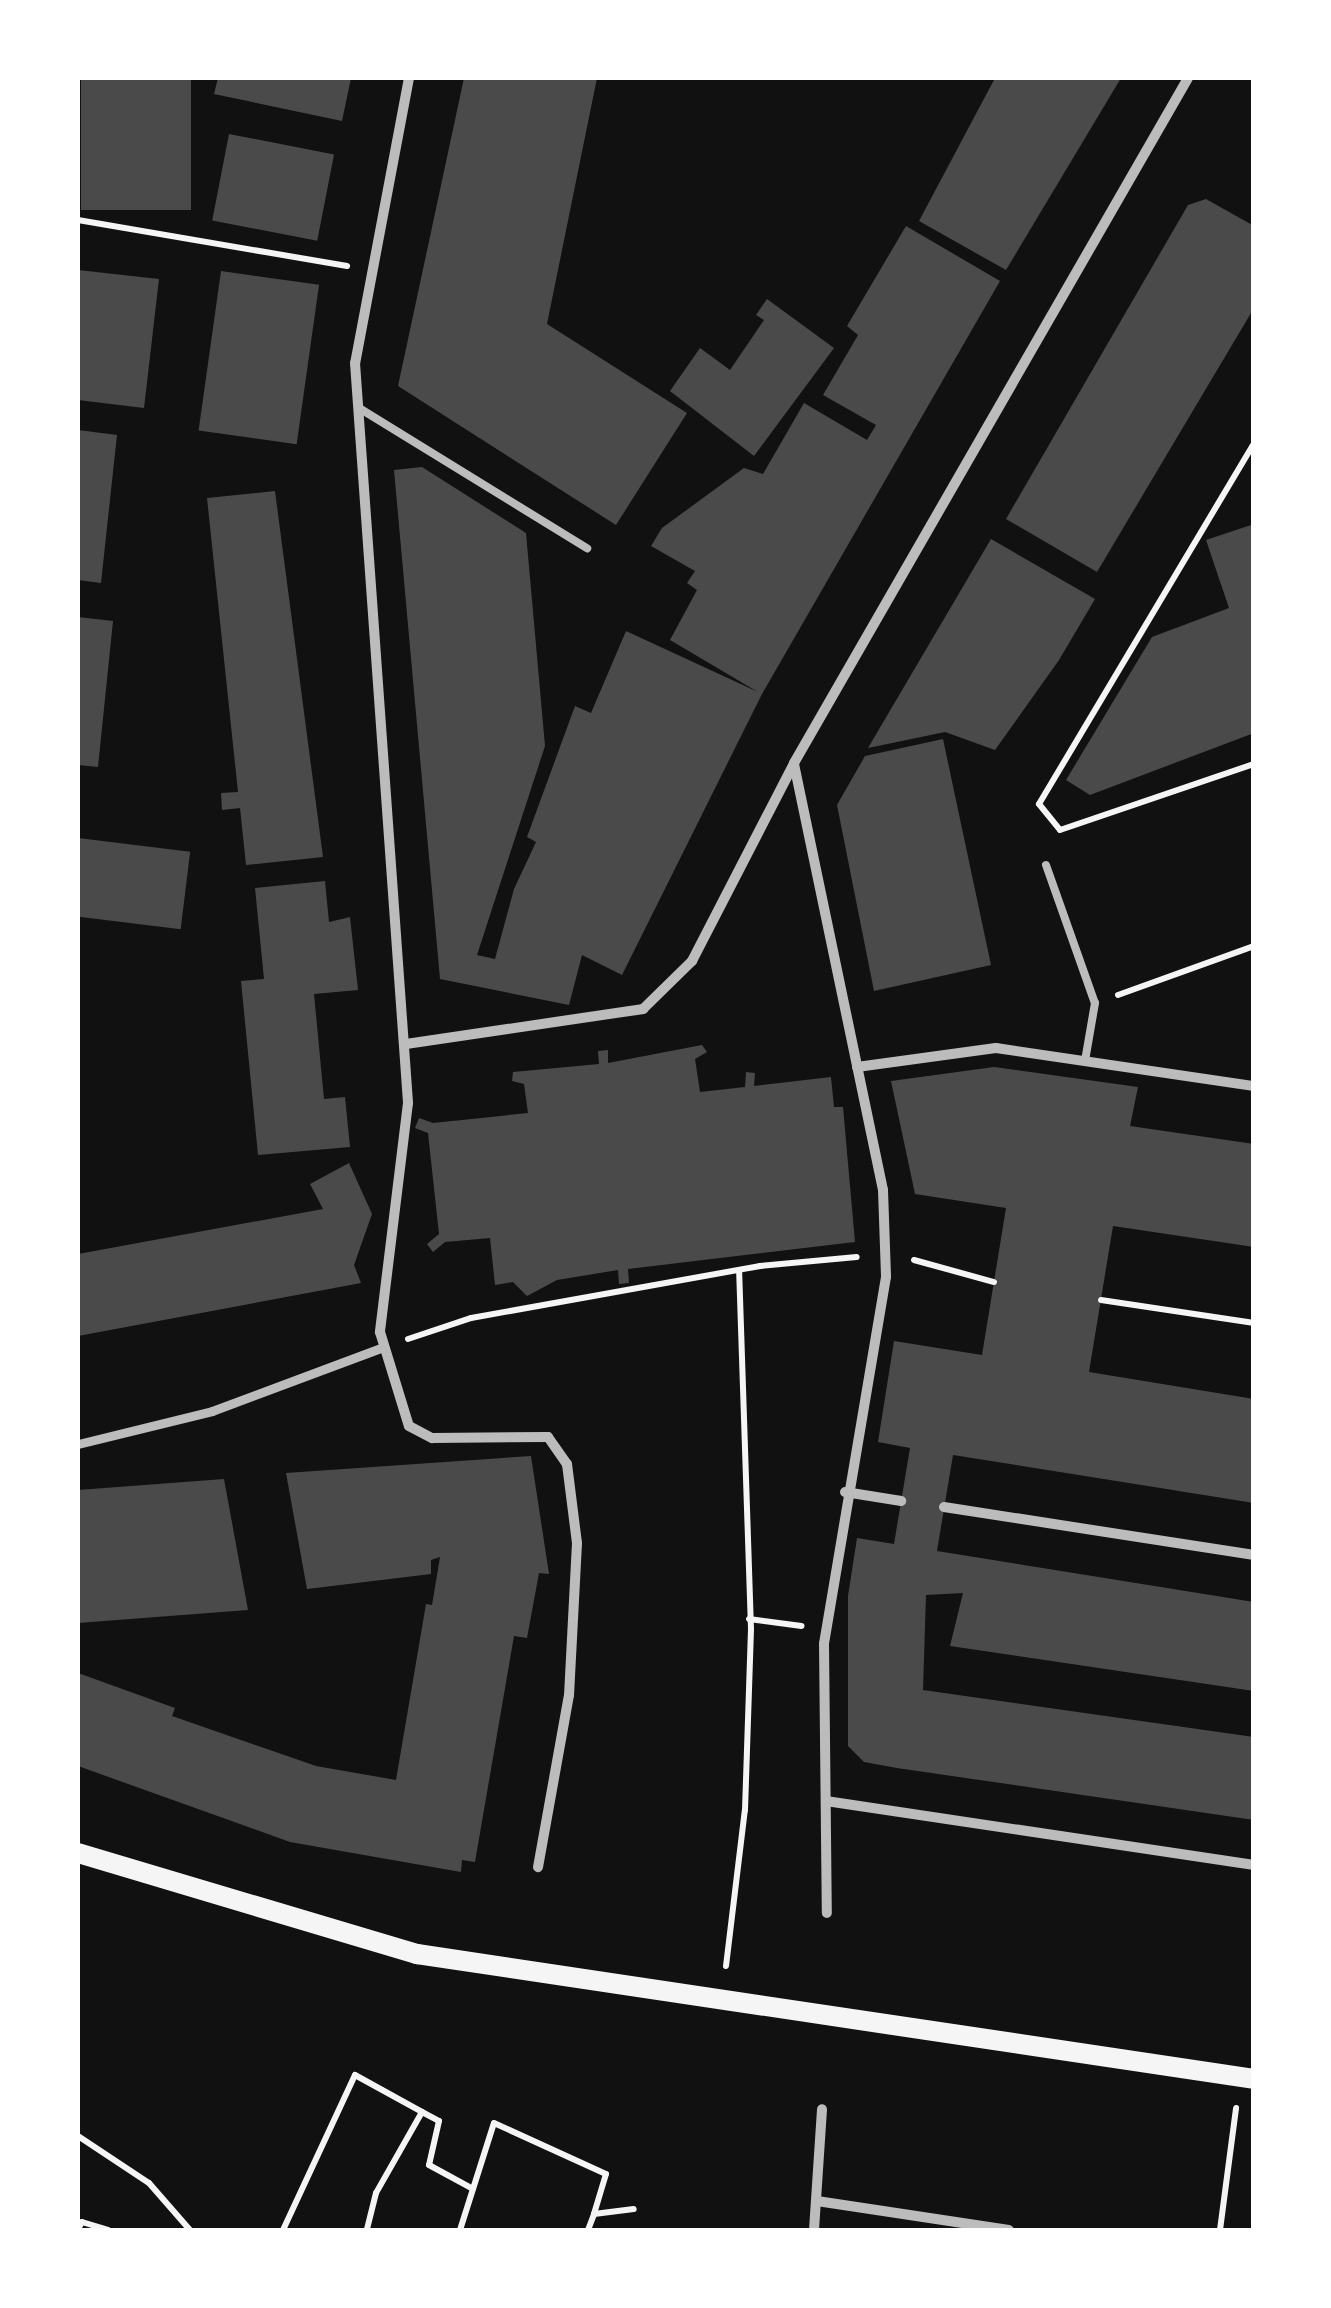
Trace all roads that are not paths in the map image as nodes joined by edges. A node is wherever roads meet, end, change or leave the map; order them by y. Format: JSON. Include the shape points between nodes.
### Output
{"nodes":[{"id":1,"x":409,"y":78,"type":"edge"},
{"id":2,"x":1188,"y":78,"type":"edge"},
{"id":3,"x":355,"y":405,"type":"junction"},
{"id":4,"x":587,"y":548,"type":"dead end"},
{"id":5,"x":794,"y":763,"type":"junction"},
{"id":6,"x":1046,"y":865,"type":"dead end"},
{"id":7,"x":406,"y":1044,"type":"junction"},
{"id":8,"x":1084,"y":1061,"type":"junction"},
{"id":9,"x":857,"y":1066,"type":"junction"},
{"id":10,"x":1254,"y":1086,"type":"edge"},
{"id":11,"x":383,"y":1347,"type":"junction"},
{"id":12,"x":78,"y":1444,"type":"edge"},
{"id":13,"x":845,"y":1492,"type":"junction"},
{"id":14,"x":901,"y":1501,"type":"dead end"},
{"id":15,"x":944,"y":1507,"type":"dead end"},
{"id":16,"x":1254,"y":1556,"type":"edge"},
{"id":17,"x":826,"y":1801,"type":"junction"},
{"id":18,"x":78,"y":1853,"type":"edge"},
{"id":19,"x":1254,"y":1865,"type":"edge"},
{"id":20,"x":538,"y":1867,"type":"dead end"},
{"id":21,"x":826,"y":1913,"type":"dead end"},
{"id":22,"x":1247,"y":2078,"type":"edge"},
{"id":23,"x":822,"y":2109,"type":"dead end"},
{"id":24,"x":817,"y":2201,"type":"junction"},
{"id":25,"x":814,"y":2230,"type":"edge"},
{"id":26,"x":1008,"y":2230,"type":"edge"}],
"edges":[{"from":1,"to":3,"type":"street","via":[[368,270]]},
{"from":2,"to":5,"type":"street"},
{"from":3,"to":4,"type":"lane"},
{"from":3,"to":7,"type":"street"},
{"from":5,"to":7,"type":"street","via":[[692,962],[643,1009]]},
{"from":5,"to":9,"type":"street"},
{"from":6,"to":8,"type":"lane","via":[[1095,1003]]},
{"from":7,"to":11,"type":"street","via":[[406,1121],[380,1318]]},
{"from":8,"to":9,"type":"street","via":[[996,1048]]},
{"from":8,"to":10,"type":"street"},
{"from":9,"to":13,"type":"street","via":[[883,1190],[885,1255]]},
{"from":11,"to":12,"type":"street","via":[[212,1411]]},
{"from":11,"to":20,"type":"street","via":[[409,1426],[432,1438],[548,1437],[567,1464],[576,1542],[569,1695]]},
{"from":13,"to":14,"type":"street"},
{"from":13,"to":17,"type":"street","via":[[826,1629]]},
{"from":15,"to":16,"type":"street"},
{"from":17,"to":19,"type":"street"},
{"from":17,"to":21,"type":"street"},
{"from":18,"to":22,"type":"main road","via":[[416,1954]]},
{"from":23,"to":24,"type":"street"},
{"from":24,"to":25,"type":"street"},
{"from":24,"to":26,"type":"street"}]}
